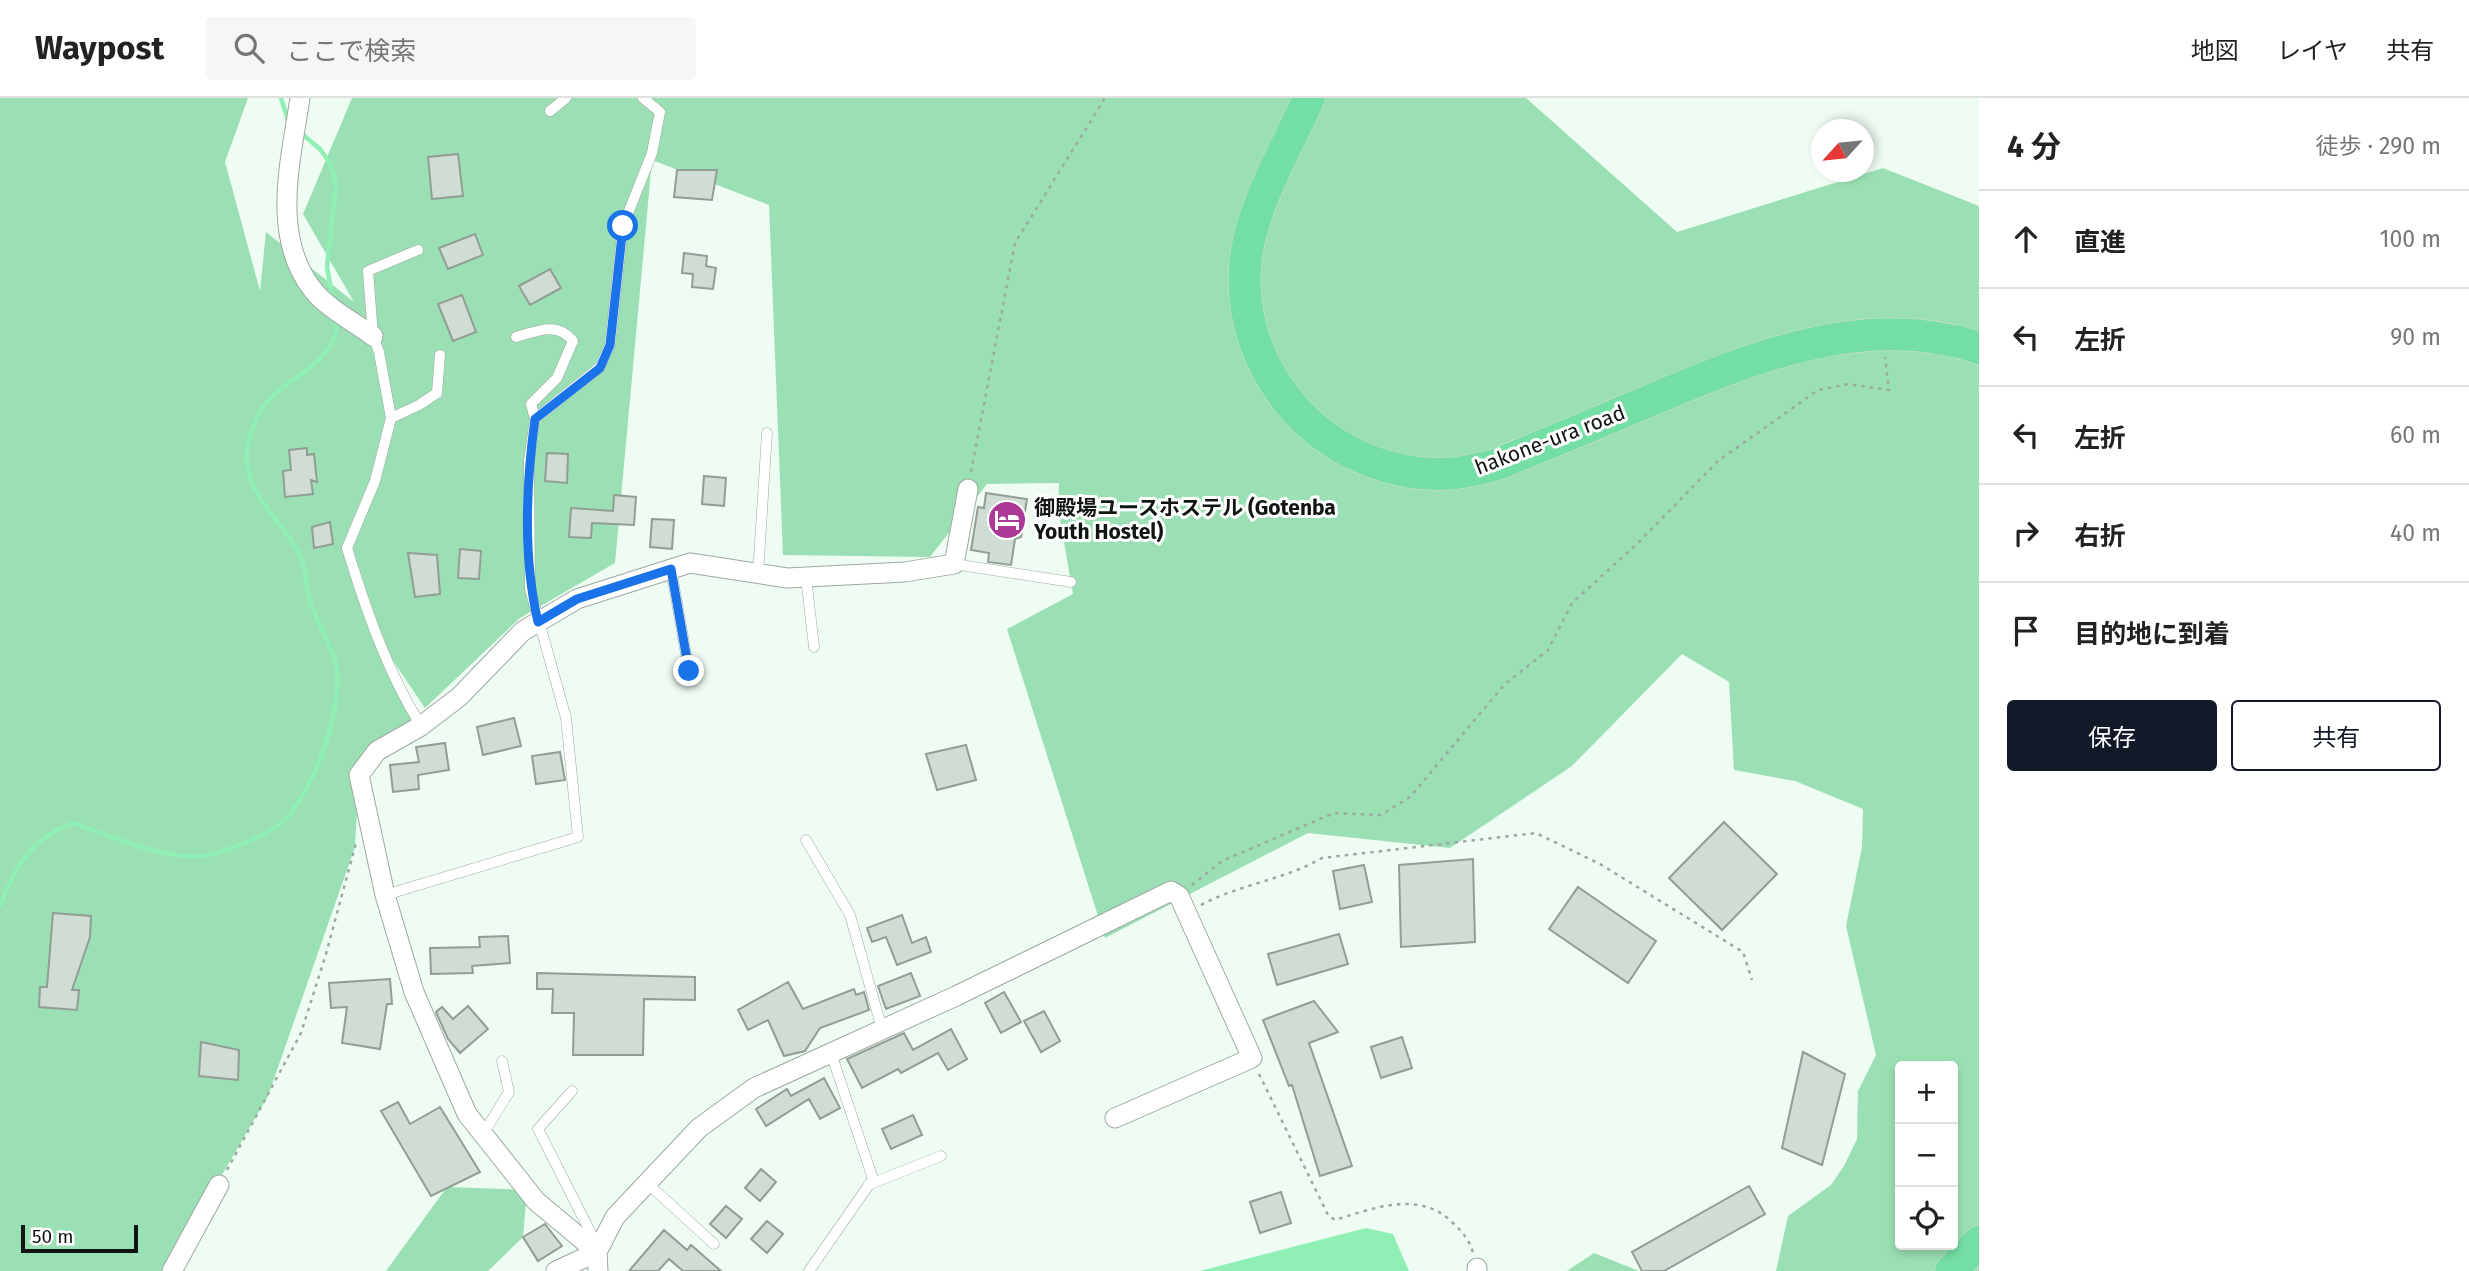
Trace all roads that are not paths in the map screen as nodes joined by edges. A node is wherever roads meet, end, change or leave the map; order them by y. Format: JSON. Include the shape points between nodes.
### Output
{"nodes":[{"id":1,"x":566,"y":98,"type":"edge"},
{"id":2,"x":643,"y":98,"type":"edge"},
{"id":3,"x":1309,"y":98,"type":"edge"},
{"id":4,"x":300,"y":99,"type":"edge"},
{"id":5,"x":550,"y":111,"type":"dead end"},
{"id":6,"x":418,"y":250,"type":"dead end"},
{"id":7,"x":373,"y":336,"type":"junction"},
{"id":8,"x":516,"y":337,"type":"dead end"},
{"id":9,"x":1979,"y":348,"type":"edge"},
{"id":10,"x":440,"y":355,"type":"dead end"},
{"id":11,"x":391,"y":418,"type":"junction"},
{"id":12,"x":535,"y":419,"type":"junction"},
{"id":13,"x":767,"y":433,"type":"dead end"},
{"id":14,"x":968,"y":489,"type":"road end"},
{"id":15,"x":954,"y":564,"type":"junction"},
{"id":16,"x":671,"y":569,"type":"junction"},
{"id":17,"x":758,"y":574,"type":"junction"},
{"id":18,"x":806,"y":577,"type":"junction"},
{"id":19,"x":1071,"y":582,"type":"dead end"},
{"id":20,"x":538,"y":622,"type":"junction"},
{"id":21,"x":814,"y":647,"type":"dead end"},
{"id":22,"x":689,"y":671,"type":"dead end"},
{"id":23,"x":421,"y":726,"type":"junction"},
{"id":24,"x":806,"y":840,"type":"dead end"},
{"id":25,"x":385,"y":895,"type":"junction"},
{"id":26,"x":882,"y":1029,"type":"junction"},
{"id":27,"x":831,"y":1053,"type":"junction"},
{"id":28,"x":502,"y":1061,"type":"dead end"},
{"id":29,"x":572,"y":1091,"type":"dead end"},
{"id":30,"x":1115,"y":1118,"type":"dead end"},
{"id":31,"x":483,"y":1135,"type":"junction"},
{"id":32,"x":941,"y":1156,"type":"dead end"},
{"id":33,"x":647,"y":1183,"type":"junction"},
{"id":34,"x":219,"y":1185,"type":"road end"},
{"id":35,"x":868,"y":1186,"type":"junction"},
{"id":36,"x":1979,"y":1242,"type":"edge"},
{"id":37,"x":714,"y":1244,"type":"dead end"},
{"id":38,"x":598,"y":1257,"type":"edge"},
{"id":39,"x":172,"y":1271,"type":"edge"},
{"id":40,"x":556,"y":1271,"type":"edge"},
{"id":41,"x":809,"y":1271,"type":"edge"},
{"id":42,"x":1951,"y":1271,"type":"edge"}],
"edges":[{"from":1,"to":5,"type":"lane"},
{"from":2,"to":12,"type":"lane","via":[[660,112],[652,153],[623,226],[610,345],[600,368]]},
{"from":3,"to":9,"type":"highway","name":"hakone-ura road","via":[[1250,237],[1245,267],[1250,327],[1259,355],[1292,408],[1314,431],[1372,462],[1436,474],[1498,464],[1752,360],[1839,337],[1924,336]]},
{"from":4,"to":7,"type":"street","via":[[284,197],[295,260],[313,292]]},
{"from":6,"to":7,"type":"lane","via":[[368,271]]},
{"from":7,"to":11,"type":"lane"},
{"from":8,"to":12,"type":"lane","via":[[551,327],[566,332],[573,341],[557,378],[531,404]]},
{"from":10,"to":11,"type":"lane","via":[[437,393]]},
{"from":11,"to":23,"type":"lane","via":[[374,481],[347,548],[400,692]]},
{"from":12,"to":20,"type":"lane","via":[[529,461],[530,589]]},
{"from":13,"to":17,"type":"lane"},
{"from":14,"to":15,"type":"street"},
{"from":15,"to":18,"type":"street","via":[[905,572]]},
{"from":15,"to":19,"type":"lane"},
{"from":16,"to":17,"type":"street","via":[[690,563]]},
{"from":16,"to":20,"type":"street","via":[[577,599]]},
{"from":16,"to":22,"type":"lane"},
{"from":17,"to":18,"type":"street"},
{"from":18,"to":21,"type":"lane"},
{"from":20,"to":23,"type":"street","via":[[523,631],[459,697]]},
{"from":20,"to":25,"type":"lane","via":[[566,718],[579,837]]},
{"from":23,"to":25,"type":"street","via":[[377,751],[359,775]]},
{"from":24,"to":26,"type":"lane","via":[[850,915]]},
{"from":25,"to":31,"type":"street","via":[[414,992],[467,1114]]},
{"from":26,"to":27,"type":"street"},
{"from":26,"to":30,"type":"street","via":[[1171,891],[1182,905],[1252,1058]]},
{"from":27,"to":33,"type":"street","via":[[754,1088],[699,1128]]},
{"from":27,"to":35,"type":"lane","via":[[873,1179]]},
{"from":28,"to":31,"type":"lane","via":[[509,1092]]},
{"from":29,"to":38,"type":"lane","via":[[538,1129]]},
{"from":31,"to":38,"type":"street","via":[[536,1201]]},
{"from":32,"to":35,"type":"lane"},
{"from":33,"to":37,"type":"lane"},
{"from":33,"to":38,"type":"street","via":[[615,1217]]},
{"from":34,"to":39,"type":"street"},
{"from":35,"to":41,"type":"lane"},
{"from":36,"to":42,"type":"highway"},
{"from":38,"to":40,"type":"street"}]}
